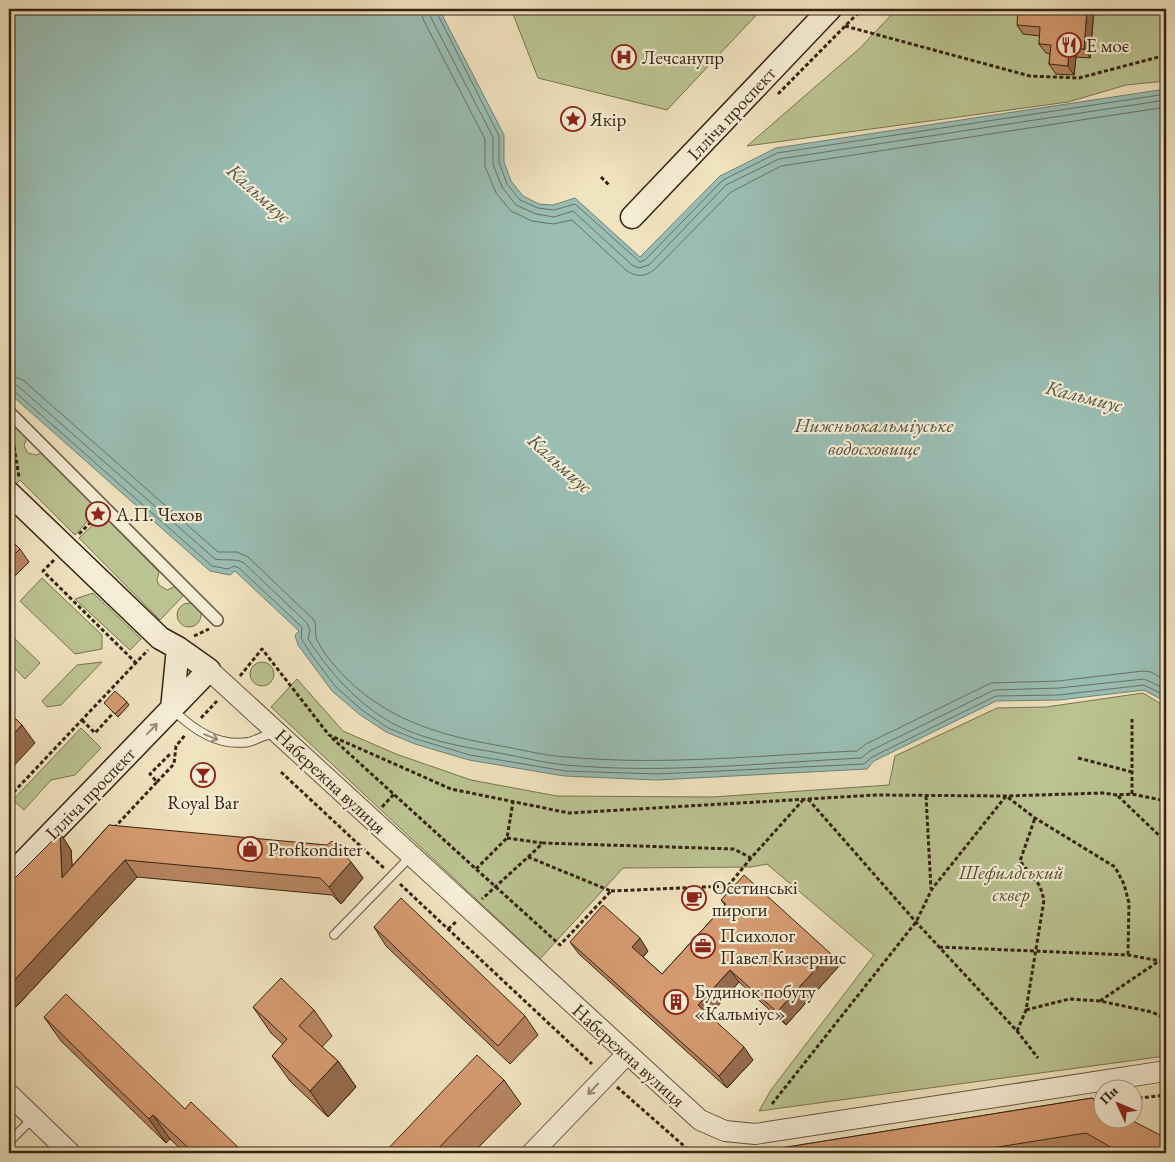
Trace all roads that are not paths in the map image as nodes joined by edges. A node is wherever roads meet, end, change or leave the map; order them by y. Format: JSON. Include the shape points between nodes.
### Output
{"nodes":[{"id":1,"x":830,"y":9,"type":"edge"},
{"id":2,"x":632,"y":217,"type":"dead end"},
{"id":3,"x":9,"y":412,"type":"edge"},
{"id":4,"x":9,"y":493,"type":"edge"},
{"id":5,"x":217,"y":620,"type":"road end"},
{"id":6,"x":177,"y":641,"type":"junction"},
{"id":7,"x":209,"y":670,"type":"junction"},
{"id":8,"x":172,"y":708,"type":"junction"},
{"id":9,"x":279,"y":734,"type":"junction"},
{"id":10,"x":411,"y":856,"type":"junction"},
{"id":11,"x":9,"y":877,"type":"edge"},
{"id":12,"x":334,"y":935,"type":"dead end"},
{"id":13,"x":626,"y":1054,"type":"junction"},
{"id":14,"x":1166,"y":1071,"type":"edge"},
{"id":15,"x":9,"y":1094,"type":"edge"},
{"id":16,"x":33,"y":1118,"type":"junction"},
{"id":17,"x":9,"y":1142,"type":"edge"},
{"id":18,"x":70,"y":1153,"type":"edge"},
{"id":19,"x":532,"y":1153,"type":"edge"}],
"edges":[{"from":1,"to":2,"type":"main road","name":"Ілліча проспект"},
{"from":3,"to":5,"type":"street"},
{"from":4,"to":6,"type":"main road"},
{"from":6,"to":7,"type":"main road"},
{"from":6,"to":8,"type":"main road"},
{"from":7,"to":8,"type":"main road","name":"Ілліча проспект"},
{"from":7,"to":9,"type":"street","name":"Набережна вулиця"},
{"from":8,"to":9,"type":"lane","one_way":true,"via":[[192,728],[227,743]]},
{"from":11,"to":8,"type":"main road","name":"Ілліча проспект","one_way":true},
{"from":9,"to":10,"type":"street","name":"Набережна вулиця"},
{"from":10,"to":12,"type":"lane"},
{"from":10,"to":13,"type":"street","name":"Набережна вулиця"},
{"from":13,"to":14,"type":"street","name":"Набережна вулиця","via":[[700,1120],[725,1131],[755,1134]]},
{"from":13,"to":19,"type":"street","one_way":true},
{"from":15,"to":16,"type":"street"},
{"from":16,"to":17,"type":"lane"},
{"from":16,"to":18,"type":"street"}]}
